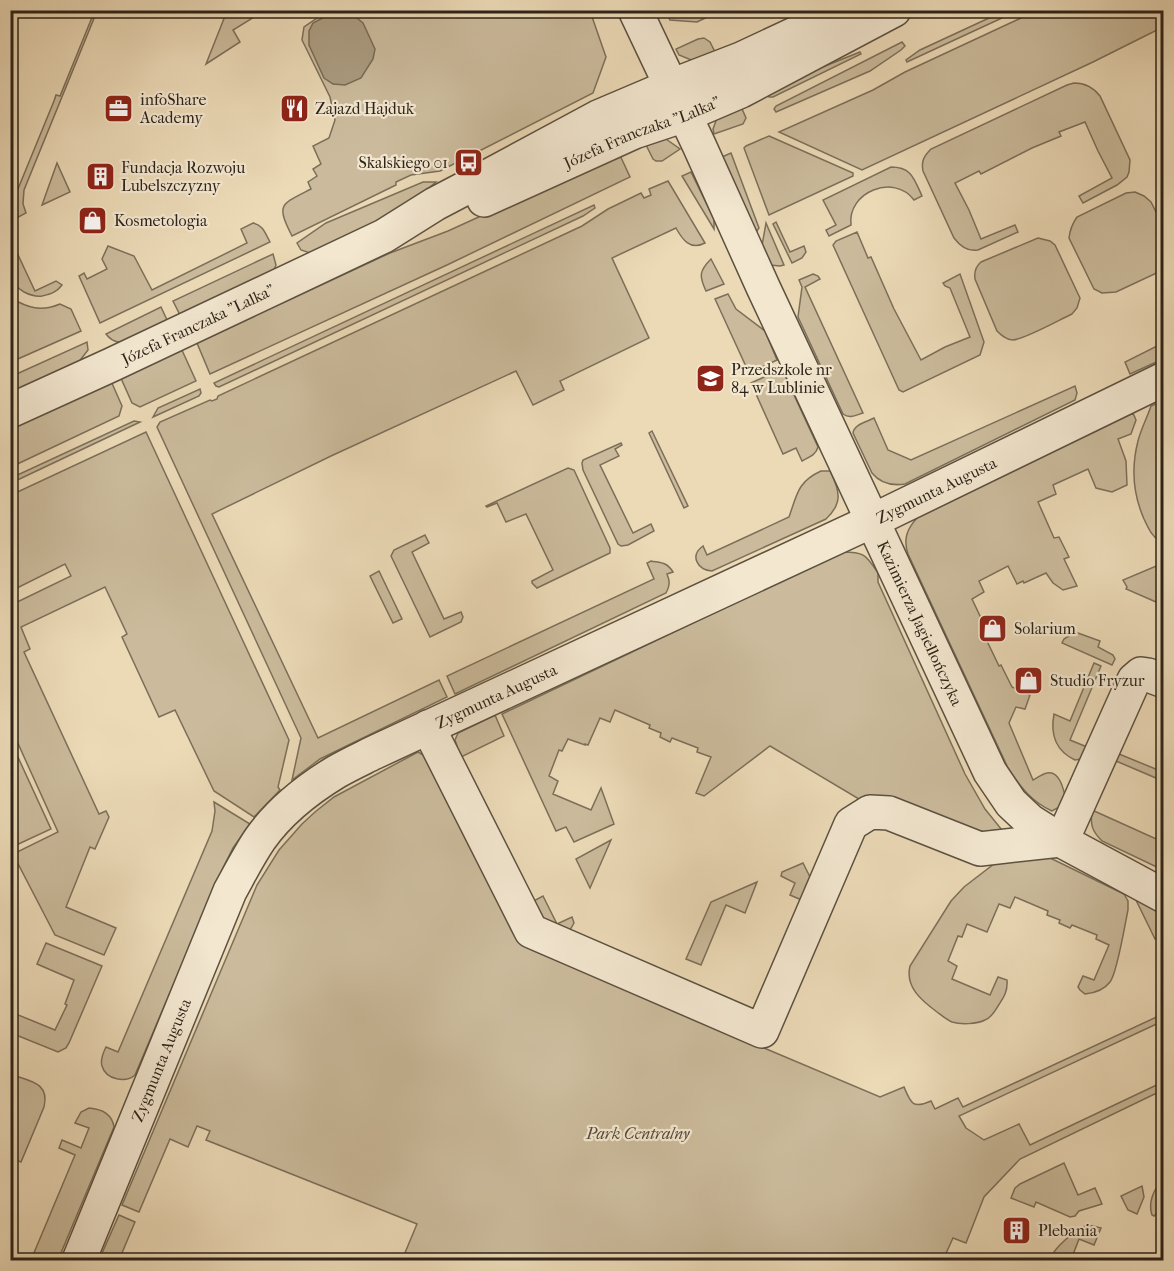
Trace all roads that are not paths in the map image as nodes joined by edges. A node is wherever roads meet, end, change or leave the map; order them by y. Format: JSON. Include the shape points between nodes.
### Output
{"nodes":[{"id":1,"x":635,"y":10,"type":"edge"},
{"id":2,"x":846,"y":10,"type":"edge"},
{"id":3,"x":894,"y":10,"type":"edge"},
{"id":4,"x":678,"y":100,"type":"junction"},
{"id":5,"x":1164,"y":379,"type":"edge"},
{"id":6,"x":10,"y":411,"type":"edge"},
{"id":7,"x":872,"y":521,"type":"junction"},
{"id":8,"x":1164,"y":681,"type":"edge"},
{"id":9,"x":428,"y":727,"type":"junction"},
{"id":10,"x":1060,"y":840,"type":"junction"},
{"id":11,"x":1164,"y":896,"type":"edge"},
{"id":12,"x":79,"y":1260,"type":"edge"}],
"edges":[{"from":1,"to":4,"type":"street","name":"Kazimierza Jagiellończyka"},
{"from":2,"to":4,"type":"street","name":"Józefa Franczaka \"Lalka\"","via":[[741,59]]},
{"from":3,"to":4,"type":"street","name":"Józefa Franczaka \"Lalka\"","via":[[754,85]]},
{"from":4,"to":6,"type":"street","name":"Józefa Franczaka \"Lalka\"","via":[[634,132],[440,220],[384,236]]},
{"from":4,"to":7,"type":"street","name":"Kazimierza Jagiellończyka"},
{"from":5,"to":7,"type":"street","name":"Zygmunta Augusta"},
{"from":7,"to":9,"type":"street","name":"Zygmunta Augusta"},
{"from":7,"to":10,"type":"street","name":"Kazimierza Jagiellończyka","via":[[990,772],[1011,803]]},
{"from":8,"to":10,"type":"street","via":[[1141,674],[1134,680]]},
{"from":9,"to":10,"type":"street","via":[[531,931],[762,1031],[851,825],[870,812],[889,813],[980,849]]},
{"from":9,"to":12,"type":"street","name":"Zygmunta Augusta","via":[[329,777],[278,818],[256,845],[230,891]]},
{"from":10,"to":11,"type":"street","name":"Kazimierza Jagiellończyka"}]}
